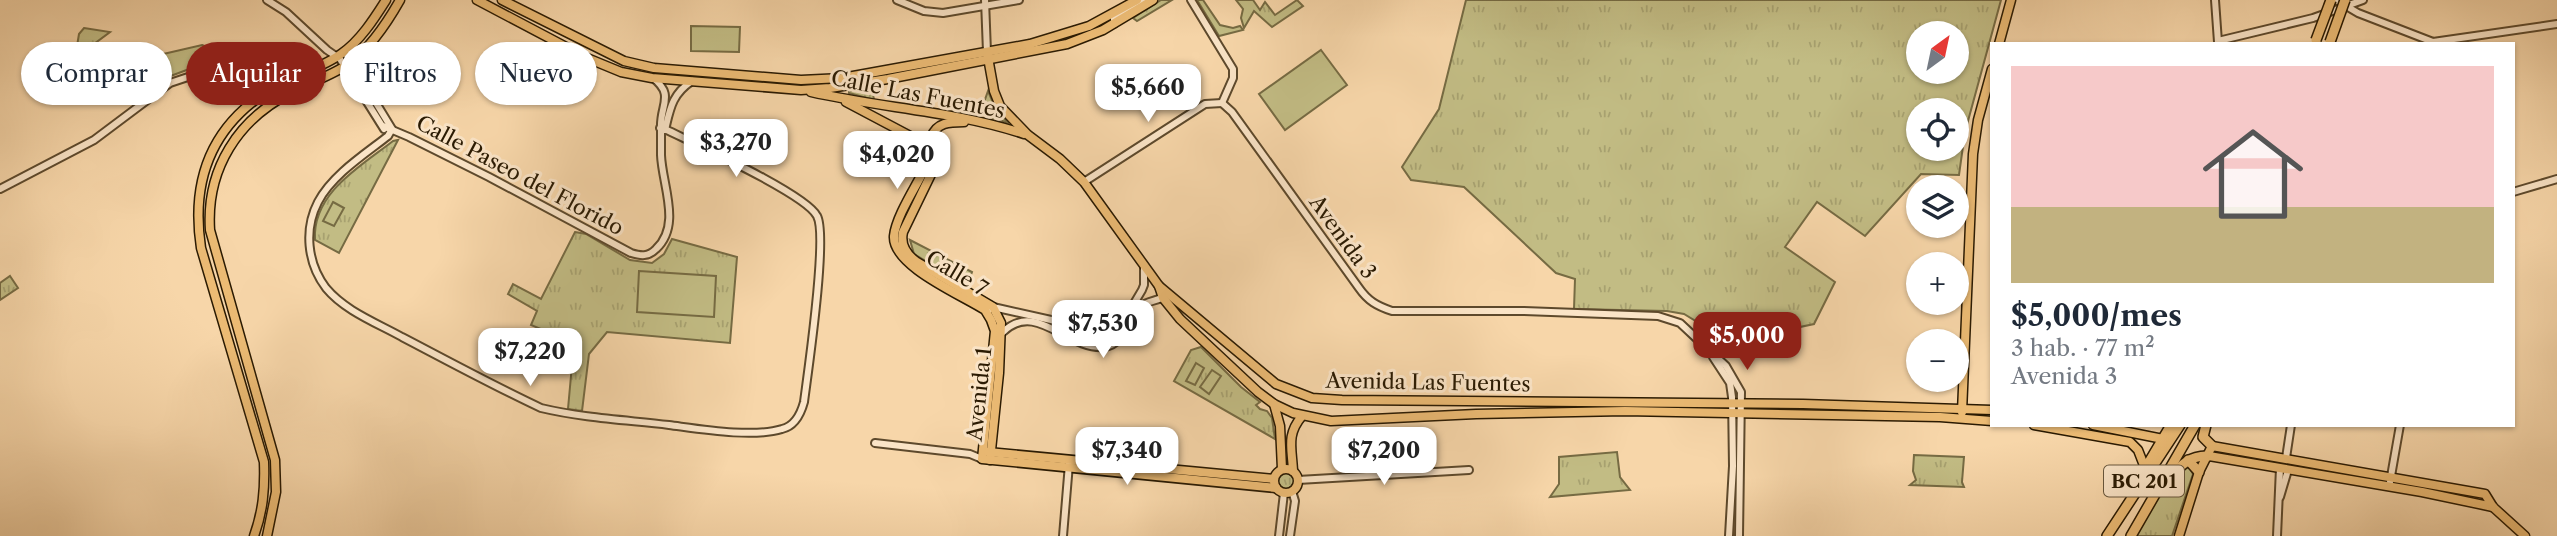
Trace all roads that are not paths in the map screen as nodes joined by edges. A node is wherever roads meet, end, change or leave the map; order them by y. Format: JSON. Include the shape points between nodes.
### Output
{"nodes":[{"id":1,"x":267,"y":0,"type":"edge"},
{"id":2,"x":386,"y":0,"type":"edge"},
{"id":3,"x":400,"y":0,"type":"edge"},
{"id":4,"x":468,"y":0,"type":"edge"},
{"id":5,"x":477,"y":0,"type":"edge"},
{"id":6,"x":502,"y":0,"type":"edge"},
{"id":7,"x":897,"y":0,"type":"edge"},
{"id":8,"x":1020,"y":0,"type":"edge"},
{"id":9,"x":1139,"y":0,"type":"edge"},
{"id":10,"x":1153,"y":0,"type":"edge"},
{"id":11,"x":1191,"y":0,"type":"edge"},
{"id":12,"x":2011,"y":0,"type":"edge"},
{"id":13,"x":2215,"y":0,"type":"edge"},
{"id":14,"x":2333,"y":0,"type":"edge"},
{"id":15,"x":2363,"y":0,"type":"edge"},
{"id":16,"x":985,"y":3,"type":"edge"},
{"id":17,"x":2347,"y":4,"type":"edge"},
{"id":18,"x":492,"y":8,"type":"junction"},
{"id":19,"x":1114,"y":24,"type":"junction"},
{"id":20,"x":2557,"y":24,"type":"edge"},
{"id":21,"x":353,"y":42,"type":"edge"},
{"id":22,"x":370,"y":42,"type":"edge"},
{"id":23,"x":2000,"y":42,"type":"edge"},
{"id":24,"x":2218,"y":42,"type":"edge"},
{"id":25,"x":2316,"y":42,"type":"edge"},
{"id":26,"x":2329,"y":42,"type":"edge"},
{"id":27,"x":340,"y":53,"type":"edge"},
{"id":28,"x":987,"y":56,"type":"junction"},
{"id":29,"x":921,"y":64,"type":"junction"},
{"id":30,"x":340,"y":68,"type":"edge"},
{"id":31,"x":1990,"y":76,"type":"edge"},
{"id":32,"x":186,"y":77,"type":"edge"},
{"id":33,"x":652,"y":78,"type":"junction"},
{"id":34,"x":892,"y":78,"type":"junction"},
{"id":35,"x":693,"y":80,"type":"junction"},
{"id":36,"x":801,"y":90,"type":"junction"},
{"id":37,"x":841,"y":99,"type":"junction"},
{"id":38,"x":668,"y":102,"type":"junction"},
{"id":39,"x":1222,"y":103,"type":"junction"},
{"id":40,"x":250,"y":105,"type":"edge"},
{"id":41,"x":371,"y":105,"type":"edge"},
{"id":42,"x":376,"y":105,"type":"edge"},
{"id":43,"x":989,"y":122,"type":"junction"},
{"id":44,"x":383,"y":126,"type":"junction"},
{"id":45,"x":393,"y":130,"type":"junction"},
{"id":46,"x":663,"y":131,"type":"junction"},
{"id":47,"x":1028,"y":135,"type":"junction"},
{"id":48,"x":384,"y":139,"type":"junction"},
{"id":49,"x":929,"y":153,"type":"junction"},
{"id":50,"x":930,"y":166,"type":"junction"},
{"id":51,"x":2557,"y":178,"type":"edge"},
{"id":52,"x":1084,"y":182,"type":"junction"},
{"id":53,"x":0,"y":189,"type":"edge"},
{"id":54,"x":2515,"y":191,"type":"edge"},
{"id":55,"x":1144,"y":266,"type":"junction"},
{"id":56,"x":1166,"y":296,"type":"junction"},
{"id":57,"x":990,"y":309,"type":"junction"},
{"id":58,"x":999,"y":332,"type":"junction"},
{"id":59,"x":1274,"y":404,"type":"junction"},
{"id":60,"x":1737,"y":407,"type":"junction"},
{"id":61,"x":1962,"y":408,"type":"junction"},
{"id":62,"x":1990,"y":410,"type":"edge"},
{"id":63,"x":1302,"y":416,"type":"junction"},
{"id":64,"x":1961,"y":419,"type":"junction"},
{"id":65,"x":1990,"y":421,"type":"edge"},
{"id":66,"x":2045,"y":427,"type":"edge"},
{"id":67,"x":2103,"y":427,"type":"edge"},
{"id":68,"x":2170,"y":427,"type":"edge"},
{"id":69,"x":2179,"y":427,"type":"edge"},
{"id":70,"x":2194,"y":427,"type":"edge"},
{"id":71,"x":2206,"y":427,"type":"edge"},
{"id":72,"x":2291,"y":427,"type":"edge"},
{"id":73,"x":2400,"y":427,"type":"edge"},
{"id":74,"x":2163,"y":439,"type":"junction"},
{"id":75,"x":257,"y":440,"type":"junction"},
{"id":76,"x":875,"y":443,"type":"dead end"},
{"id":77,"x":2212,"y":446,"type":"junction"},
{"id":78,"x":986,"y":456,"type":"junction"},
{"id":79,"x":2208,"y":456,"type":"junction"},
{"id":80,"x":275,"y":460,"type":"junction"},
{"id":81,"x":2188,"y":460,"type":"junction"},
{"id":82,"x":1069,"y":463,"type":"junction"},
{"id":83,"x":2284,"y":465,"type":"junction"},
{"id":84,"x":2145,"y":468,"type":"junction"},
{"id":85,"x":1282,"y":469,"type":"junction"},
{"id":86,"x":1469,"y":470,"type":"dead end"},
{"id":87,"x":1293,"y":471,"type":"junction"},
{"id":88,"x":2199,"y":472,"type":"junction"},
{"id":89,"x":1274,"y":479,"type":"junction"},
{"id":90,"x":1298,"y":480,"type":"junction"},
{"id":91,"x":2390,"y":482,"type":"junction"},
{"id":92,"x":1284,"y":491,"type":"junction"},
{"id":93,"x":2154,"y":496,"type":"junction"},
{"id":94,"x":2493,"y":507,"type":"junction"},
{"id":95,"x":2114,"y":526,"type":"junction"},
{"id":96,"x":254,"y":536,"type":"edge"},
{"id":97,"x":268,"y":536,"type":"edge"},
{"id":98,"x":1063,"y":536,"type":"edge"},
{"id":99,"x":1279,"y":536,"type":"edge"},
{"id":100,"x":1290,"y":536,"type":"edge"},
{"id":101,"x":1729,"y":536,"type":"edge"},
{"id":102,"x":1739,"y":536,"type":"edge"},
{"id":103,"x":2107,"y":536,"type":"edge"},
{"id":104,"x":2131,"y":536,"type":"edge"},
{"id":105,"x":2179,"y":536,"type":"edge"},
{"id":106,"x":2277,"y":536,"type":"edge"},
{"id":107,"x":2525,"y":536,"type":"edge"}],
"edges":[{"from":1,"to":27,"type":"street"},
{"from":2,"to":21,"type":"main road"},
{"from":3,"to":22,"type":"main road"},
{"from":4,"to":18,"type":"main road"},
{"from":5,"to":18,"type":"main road"},
{"from":6,"to":29,"type":"main road","via":[[609,55],[654,68],[801,80]]},
{"from":7,"to":16,"type":"street","via":[[943,13]]},
{"from":8,"to":16,"type":"street"},
{"from":9,"to":19,"type":"street","via":[[1114,18]]},
{"from":9,"to":28,"type":"main road","via":[[1071,33]]},
{"from":10,"to":19,"type":"main road"},
{"from":11,"to":39,"type":"street","via":[[1233,69]]},
{"from":12,"to":23,"type":"main road"},
{"from":13,"to":24,"type":"street"},
{"from":14,"to":17,"type":"street"},
{"from":14,"to":25,"type":"highway","bridge":true},
{"from":15,"to":17,"type":"street"},
{"from":16,"to":28,"type":"street"},
{"from":17,"to":20,"type":"street","via":[[2401,31],[2440,42]]},
{"from":17,"to":24,"type":"street"},
{"from":17,"to":26,"type":"highway","bridge":true},
{"from":18,"to":33,"type":"main road","via":[[605,67]]},
{"from":19,"to":28,"type":"main road","via":[[1067,44]]},
{"from":28,"to":29,"type":"main road"},
{"from":28,"to":34,"type":"main road"},
{"from":28,"to":47,"type":"main road","via":[[1000,106]]},
{"from":29,"to":34,"type":"main road"},
{"from":30,"to":80,"type":"main road","via":[[276,100],[250,120],[225,153],[211,195],[213,244]]},
{"from":31,"to":61,"type":"main road","via":[[1973,154]]},
{"from":32,"to":53,"type":"street","via":[[170,83],[94,140]]},
{"from":33,"to":35,"type":"main road"},
{"from":33,"to":38,"type":"street","via":[[662,85]]},
{"from":34,"to":36,"type":"main road"},
{"from":35,"to":36,"type":"main road"},
{"from":35,"to":38,"type":"street"},
{"from":36,"to":37,"type":"main road","name":"Calle Las Fuentes"},
{"from":37,"to":43,"type":"main road","name":"Calle Las Fuentes"},
{"from":37,"to":49,"type":"main road","via":[[914,138]]},
{"from":38,"to":46,"type":"street"},
{"from":39,"to":52,"type":"street","via":[[1205,104]]},
{"from":39,"to":60,"type":"street","name":"Avenida 3","via":[[1366,299],[1391,311],[1658,316],[1684,327],[1710,352],[1741,392]]},
{"from":40,"to":75,"type":"main road","via":[[210,154],[199,189],[197,216],[204,259]]},
{"from":41,"to":44,"type":"street"},
{"from":42,"to":45,"type":"street"},
{"from":43,"to":47,"type":"main road","name":"Calle Las Fuentes"},
{"from":43,"to":49,"type":"main road","via":[[940,126]]},
{"from":44,"to":45,"type":"street","name":"Calle Paseo del Florido"},
{"from":44,"to":48,"type":"street"},
{"from":45,"to":46,"type":"street","name":"Calle Paseo del Florido","via":[[640,256],[660,245],[670,222],[661,156]]},
{"from":45,"to":48,"type":"street"},
{"from":46,"to":48,"type":"street","via":[[779,187],[807,203],[819,218],[817,286],[804,401],[801,413],[785,429],[704,429],[541,408],[352,309],[331,293],[316,271],[309,246],[310,221],[331,184]]},
{"from":47,"to":52,"type":"main road","name":"Avenida Las Fuentes"},
{"from":49,"to":50,"type":"main road","via":[[923,161]]},
{"from":49,"to":50,"type":"main road","via":[[939,159]]},
{"from":50,"to":57,"type":"main road","name":"Calle 7","via":[[894,243],[904,260]]},
{"from":51,"to":54,"type":"street"},
{"from":52,"to":55,"type":"main road","name":"Avenida Las Fuentes"},
{"from":55,"to":56,"type":"main road","name":"Avenida Las Fuentes"},
{"from":55,"to":57,"type":"street","name":"Calle 7","via":[[1142,290],[1110,337],[1101,339],[1060,322]]},
{"from":56,"to":58,"type":"street","via":[[1136,309],[1123,333],[1107,347],[1076,342],[1042,323],[1021,320]]},
{"from":56,"to":59,"type":"main road","name":"Avenida Las Fuentes","via":[[1180,319]]},
{"from":56,"to":60,"type":"main road","name":"Avenida Las Fuentes","via":[[1266,377],[1312,398]]},
{"from":57,"to":58,"type":"main road","name":"Calle 7"},
{"from":58,"to":78,"type":"main road","name":"Avenida 1"},
{"from":59,"to":63,"type":"main road","name":"Avenida Las Fuentes"},
{"from":59,"to":85,"type":"main road"},
{"from":60,"to":61,"type":"main road","name":"Avenida Las Fuentes"},
{"from":60,"to":63,"type":"main road","name":"Avenida Las Fuentes","via":[[1331,421]]},
{"from":60,"to":64,"type":"main road","name":"Avenida Las Fuentes"},
{"from":60,"to":101,"type":"street"},
{"from":60,"to":102,"type":"street"},
{"from":61,"to":62,"type":"main road","name":"Avenida Las Fuentes"},
{"from":61,"to":64,"type":"main road"},
{"from":63,"to":87,"type":"main road","via":[[1290,434]]},
{"from":64,"to":65,"type":"main road","name":"Avenida Las Fuentes"},
{"from":66,"to":84,"type":"main road","via":[[2130,442]]},
{"from":67,"to":74,"type":"main road"},
{"from":68,"to":74,"type":"highway"},
{"from":69,"to":95,"type":"highway","number":"BC 201"},
{"from":70,"to":93,"type":"highway","number":"BC 201"},
{"from":71,"to":77,"type":"highway","via":[[2203,437]]},
{"from":72,"to":83,"type":"street"},
{"from":73,"to":91,"type":"street"},
{"from":74,"to":84,"type":"highway"},
{"from":75,"to":80,"type":"main road","via":[[265,442]]},
{"from":75,"to":96,"type":"main road","via":[[264,463],[265,497]]},
{"from":76,"to":78,"type":"street"},
{"from":77,"to":79,"type":"main road"},
{"from":77,"to":83,"type":"main road","via":[[2249,452]]},
{"from":78,"to":82,"type":"main road"},
{"from":79,"to":81,"type":"highway"},
{"from":79,"to":83,"type":"main road"},
{"from":79,"to":88,"type":"main road"},
{"from":80,"to":97,"type":"main road","via":[[276,492]]},
{"from":81,"to":88,"type":"highway"},
{"from":81,"to":93,"type":"highway"},
{"from":82,"to":89,"type":"main road"},
{"from":82,"to":92,"type":"main road"},
{"from":82,"to":98,"type":"street"},
{"from":83,"to":91,"type":"main road"},
{"from":83,"to":91,"type":"main road","via":[[2317,464]]},
{"from":83,"to":106,"type":"street"},
{"from":84,"to":95,"type":"highway"},
{"from":85,"to":87,"type":"main road"},
{"from":85,"to":89,"type":"main road"},
{"from":86,"to":90,"type":"street"},
{"from":87,"to":90,"type":"main road"},
{"from":88,"to":105,"type":"main road"},
{"from":89,"to":92,"type":"main road"},
{"from":90,"to":92,"type":"main road"},
{"from":91,"to":94,"type":"main road"},
{"from":91,"to":94,"type":"main road","via":[[2485,494]]},
{"from":92,"to":99,"type":"street"},
{"from":92,"to":100,"type":"street","via":[[1295,501]]},
{"from":93,"to":104,"type":"highway","number":"BC 201"},
{"from":94,"to":107,"type":"main road"},
{"from":95,"to":103,"type":"highway","number":"BC 201"}]}
